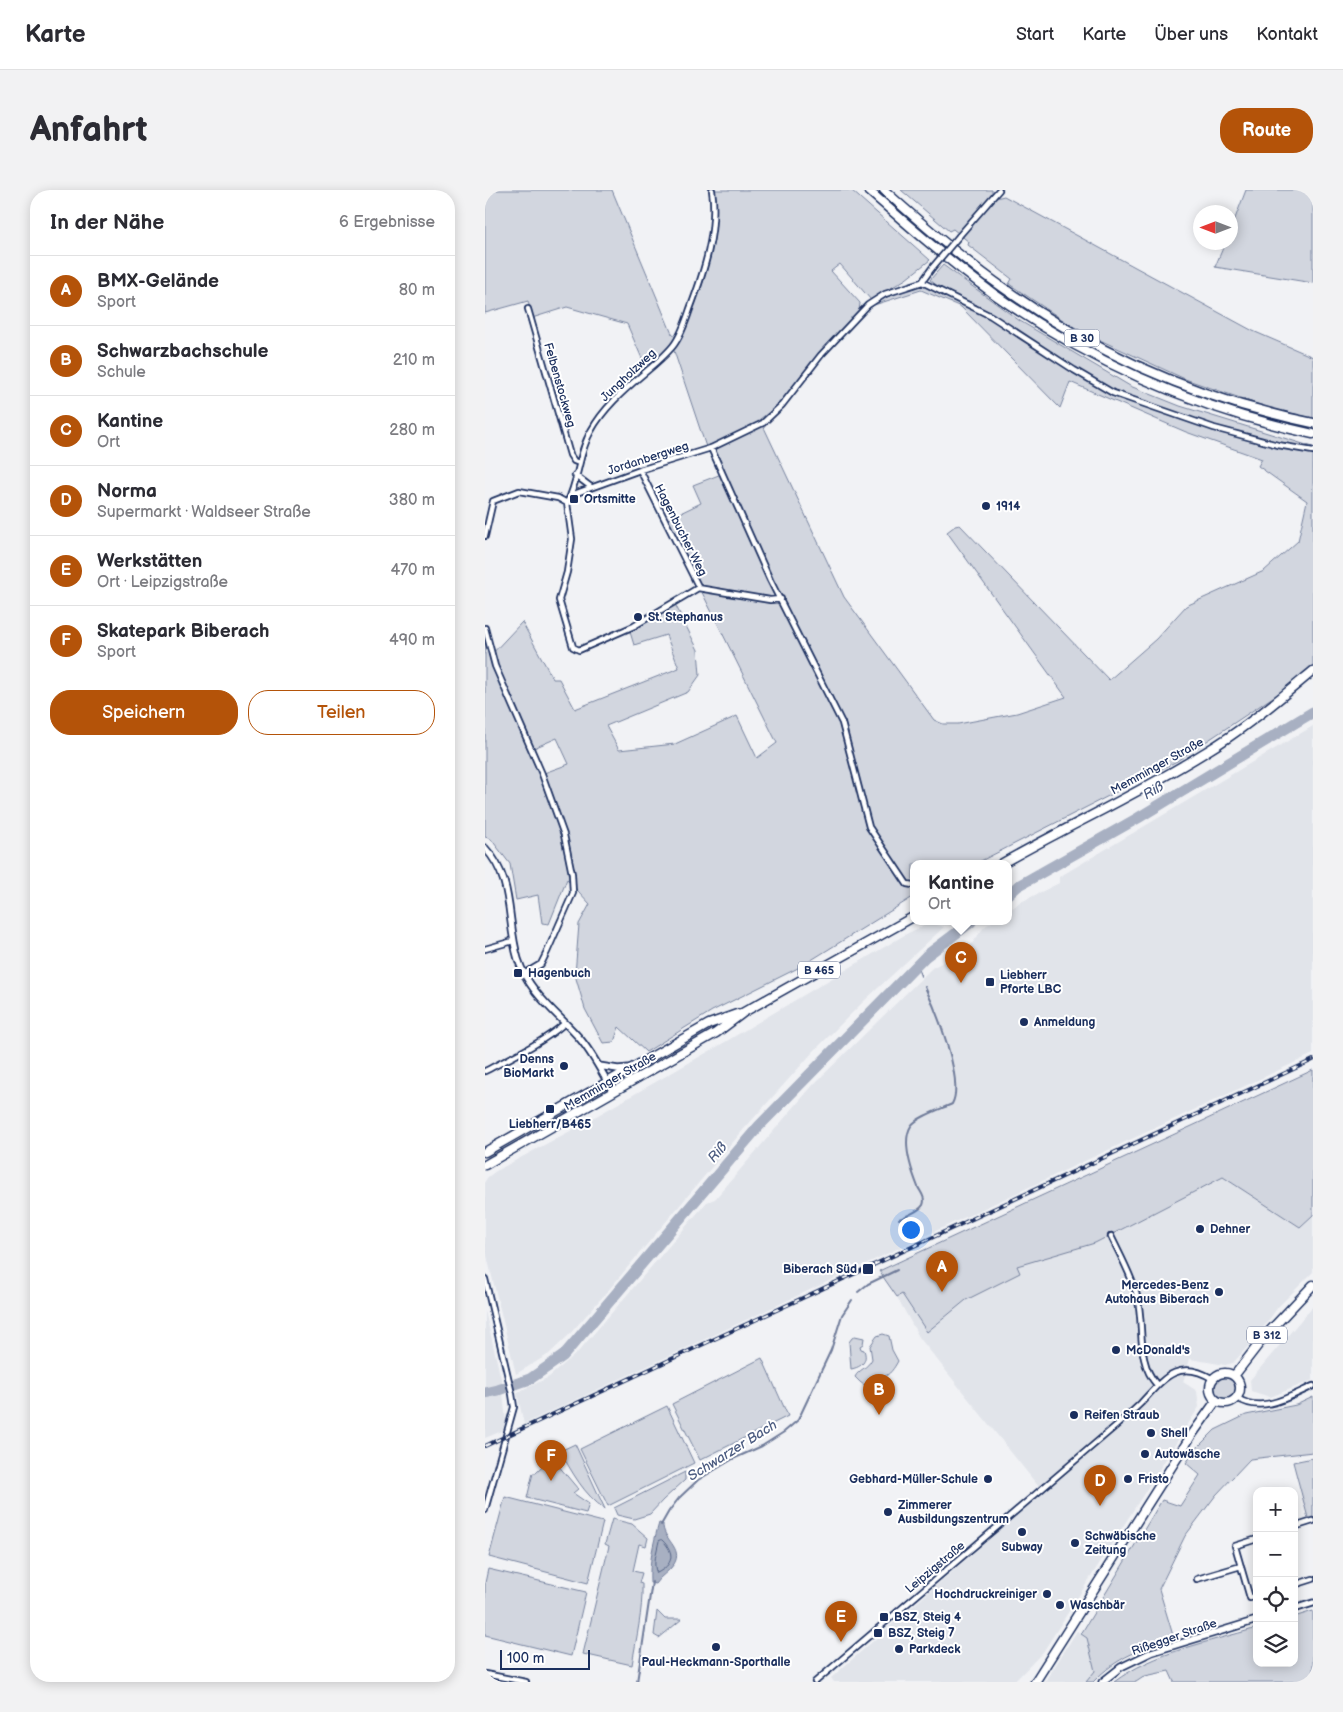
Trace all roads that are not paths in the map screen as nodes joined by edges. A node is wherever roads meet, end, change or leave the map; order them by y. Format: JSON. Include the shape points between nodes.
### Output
{"nodes":[{"id":1,"x":712,"y":190,"type":"edge"},
{"id":2,"x":868,"y":190,"type":"edge"},
{"id":3,"x":885,"y":190,"type":"edge"},
{"id":4,"x":998,"y":191,"type":"edge"},
{"id":5,"x":922,"y":282,"type":"junction"},
{"id":6,"x":528,"y":309,"type":"dead end"},
{"id":7,"x":1313,"y":423,"type":"edge"},
{"id":8,"x":1313,"y":434,"type":"edge"},
{"id":9,"x":711,"y":448,"type":"junction"},
{"id":10,"x":1313,"y":452,"type":"edge"},
{"id":11,"x":579,"y":464,"type":"junction"},
{"id":12,"x":640,"y":470,"type":"junction"},
{"id":13,"x":575,"y":475,"type":"junction"},
{"id":14,"x":591,"y":487,"type":"junction"},
{"id":15,"x":571,"y":495,"type":"junction"},
{"id":16,"x":567,"y":503,"type":"junction"},
{"id":17,"x":485,"y":536,"type":"edge"},
{"id":18,"x":698,"y":588,"type":"junction"},
{"id":19,"x":781,"y":599,"type":"junction"},
{"id":20,"x":485,"y":628,"type":"edge"},
{"id":21,"x":1313,"y":671,"type":"edge"},
{"id":22,"x":485,"y":848,"type":"edge"},
{"id":23,"x":1008,"y":860,"type":"edge"},
{"id":24,"x":910,"y":884,"type":"edge"},
{"id":25,"x":910,"y":919,"type":"edge"},
{"id":26,"x":513,"y":941,"type":"junction"},
{"id":27,"x":485,"y":949,"type":"edge"},
{"id":28,"x":524,"y":974,"type":"junction"},
{"id":29,"x":744,"y":1012,"type":"junction"},
{"id":30,"x":565,"y":1024,"type":"junction"},
{"id":31,"x":599,"y":1066,"type":"junction"},
{"id":32,"x":631,"y":1068,"type":"junction"},
{"id":33,"x":485,"y":1071,"type":"edge"},
{"id":34,"x":607,"y":1082,"type":"junction"},
{"id":35,"x":613,"y":1092,"type":"junction"},
{"id":36,"x":485,"y":1152,"type":"edge"},
{"id":37,"x":485,"y":1166,"type":"edge"},
{"id":38,"x":1111,"y":1236,"type":"dead end"},
{"id":39,"x":485,"y":1279,"type":"edge"},
{"id":40,"x":1313,"y":1285,"type":"edge"},
{"id":41,"x":1234,"y":1376,"type":"junction"},
{"id":42,"x":1213,"y":1379,"type":"junction"},
{"id":43,"x":1157,"y":1385,"type":"junction"},
{"id":44,"x":1313,"y":1386,"type":"edge"},
{"id":45,"x":1237,"y":1398,"type":"junction"},
{"id":46,"x":1216,"y":1401,"type":"junction"},
{"id":47,"x":485,"y":1510,"type":"edge"},
{"id":48,"x":1313,"y":1521,"type":"edge"},
{"id":49,"x":1298,"y":1526,"type":"edge"},
{"id":50,"x":1253,"y":1540,"type":"edge"},
{"id":51,"x":1241,"y":1566,"type":"junction"},
{"id":52,"x":1197,"y":1579,"type":"dead end"},
{"id":53,"x":1313,"y":1579,"type":"edge"},
{"id":54,"x":1298,"y":1584,"type":"edge"},
{"id":55,"x":1253,"y":1597,"type":"edge"},
{"id":56,"x":1313,"y":1603,"type":"edge"},
{"id":57,"x":1298,"y":1608,"type":"edge"},
{"id":58,"x":1253,"y":1621,"type":"edge"},
{"id":59,"x":485,"y":1674,"type":"edge"},
{"id":60,"x":526,"y":1682,"type":"edge"},
{"id":61,"x":815,"y":1682,"type":"edge"},
{"id":62,"x":1035,"y":1682,"type":"edge"},
{"id":63,"x":1102,"y":1682,"type":"edge"}],
"edges":[{"from":1,"to":11,"type":"street","name":"Jungholzweg","via":[[712,229],[704,268],[683,327],[673,346],[658,362],[612,402],[591,431]]},
{"from":2,"to":8,"type":"main road","number":"B 30","via":[[975,280],[1075,346],[1141,379],[1194,400]]},
{"from":3,"to":7,"type":"main road","number":"B 30","via":[[938,238],[1005,290],[1079,337],[1186,387],[1259,411]]},
{"from":4,"to":5,"type":"street","bridge":true},
{"from":5,"to":9,"type":"street","name":"Jordanbergweg","via":[[885,294],[868,304],[775,412],[763,423]]},
{"from":5,"to":10,"type":"street","via":[[991,316],[1113,393],[1214,428]]},
{"from":6,"to":11,"type":"street","name":"Felbenstockweg","via":[[570,455]]},
{"from":9,"to":12,"type":"street","name":"Jordanbergweg"},
{"from":9,"to":19,"type":"street"},
{"from":11,"to":13,"type":"street","name":"Jungholzweg"},
{"from":12,"to":14,"type":"street","name":"Jordanbergweg"},
{"from":12,"to":18,"type":"street","name":"Hagenbucher Weg"},
{"from":13,"to":14,"type":"street"},
{"from":13,"to":15,"type":"street","name":"Jungholzweg"},
{"from":14,"to":15,"type":"street","name":"Jordanbergweg"},
{"from":15,"to":16,"type":"street","name":"Jungholzweg"},
{"from":16,"to":17,"type":"street","via":[[558,498],[519,491],[493,501]]},
{"from":16,"to":18,"type":"street","name":"Hagenbucher Weg","via":[[572,539],[559,600],[575,649],[634,626]]},
{"from":18,"to":19,"type":"street"},
{"from":19,"to":24,"type":"street","via":[[842,723],[869,827]]},
{"from":20,"to":28,"type":"street","via":[[495,666],[542,774],[564,835],[572,874],[573,893],[547,952],[541,964]]},
{"from":21,"to":23,"type":"main road","name":"Memminger Straße","via":[[1205,753]]},
{"from":22,"to":26,"type":"street","via":[[503,874]]},
{"from":25,"to":29,"type":"main road","name":"Memminger Straße","number":"B 465"},
{"from":26,"to":27,"type":"street"},
{"from":26,"to":28,"type":"street"},
{"from":28,"to":30,"type":"street","via":[[540,998]]},
{"from":29,"to":32,"type":"main road","name":"Memminger Straße","number":"B 465","via":[[709,1024]]},
{"from":29,"to":35,"type":"main road","name":"Memminger Straße","number":"B 465","via":[[716,1033]]},
{"from":30,"to":31,"type":"street"},
{"from":30,"to":33,"type":"street"},
{"from":31,"to":32,"type":"street"},
{"from":31,"to":34,"type":"street"},
{"from":32,"to":34,"type":"main road","name":"Memminger Straße","number":"B 465"},
{"from":34,"to":35,"type":"street"},
{"from":34,"to":36,"type":"main road","name":"Memminger Straße","number":"B 465"},
{"from":35,"to":37,"type":"main road","name":"Memminger Straße","number":"B 465"},
{"from":38,"to":43,"type":"street","via":[[1137,1293],[1144,1363]]},
{"from":39,"to":47,"type":"street","via":[[514,1407]]},
{"from":40,"to":41,"type":"main road","number":"B 312","via":[[1265,1336]]},
{"from":41,"to":42,"type":"main road","via":[[1222,1373]]},
{"from":41,"to":45,"type":"main road","via":[[1241,1386]]},
{"from":42,"to":43,"type":"street","name":"Leipzigstraße","via":[[1185,1370],[1166,1376]]},
{"from":42,"to":46,"type":"main road","via":[[1210,1388]]},
{"from":43,"to":61,"type":"street","name":"Leipzigstraße","via":[[1113,1429]]},
{"from":44,"to":45,"type":"street","via":[[1263,1405]]},
{"from":45,"to":46,"type":"main road","via":[[1226,1404]]},
{"from":46,"to":62,"type":"main road"},
{"from":48,"to":49,"type":"street"},
{"from":50,"to":51,"type":"street","via":[[1235,1546]]},
{"from":51,"to":52,"type":"street"},
{"from":51,"to":55,"type":"street"},
{"from":53,"to":54,"type":"street"},
{"from":56,"to":57,"type":"street"},
{"from":58,"to":63,"type":"street","name":"Rißegger Straße","via":[[1152,1652],[1121,1667]]},
{"from":59,"to":60,"type":"street"}]}
